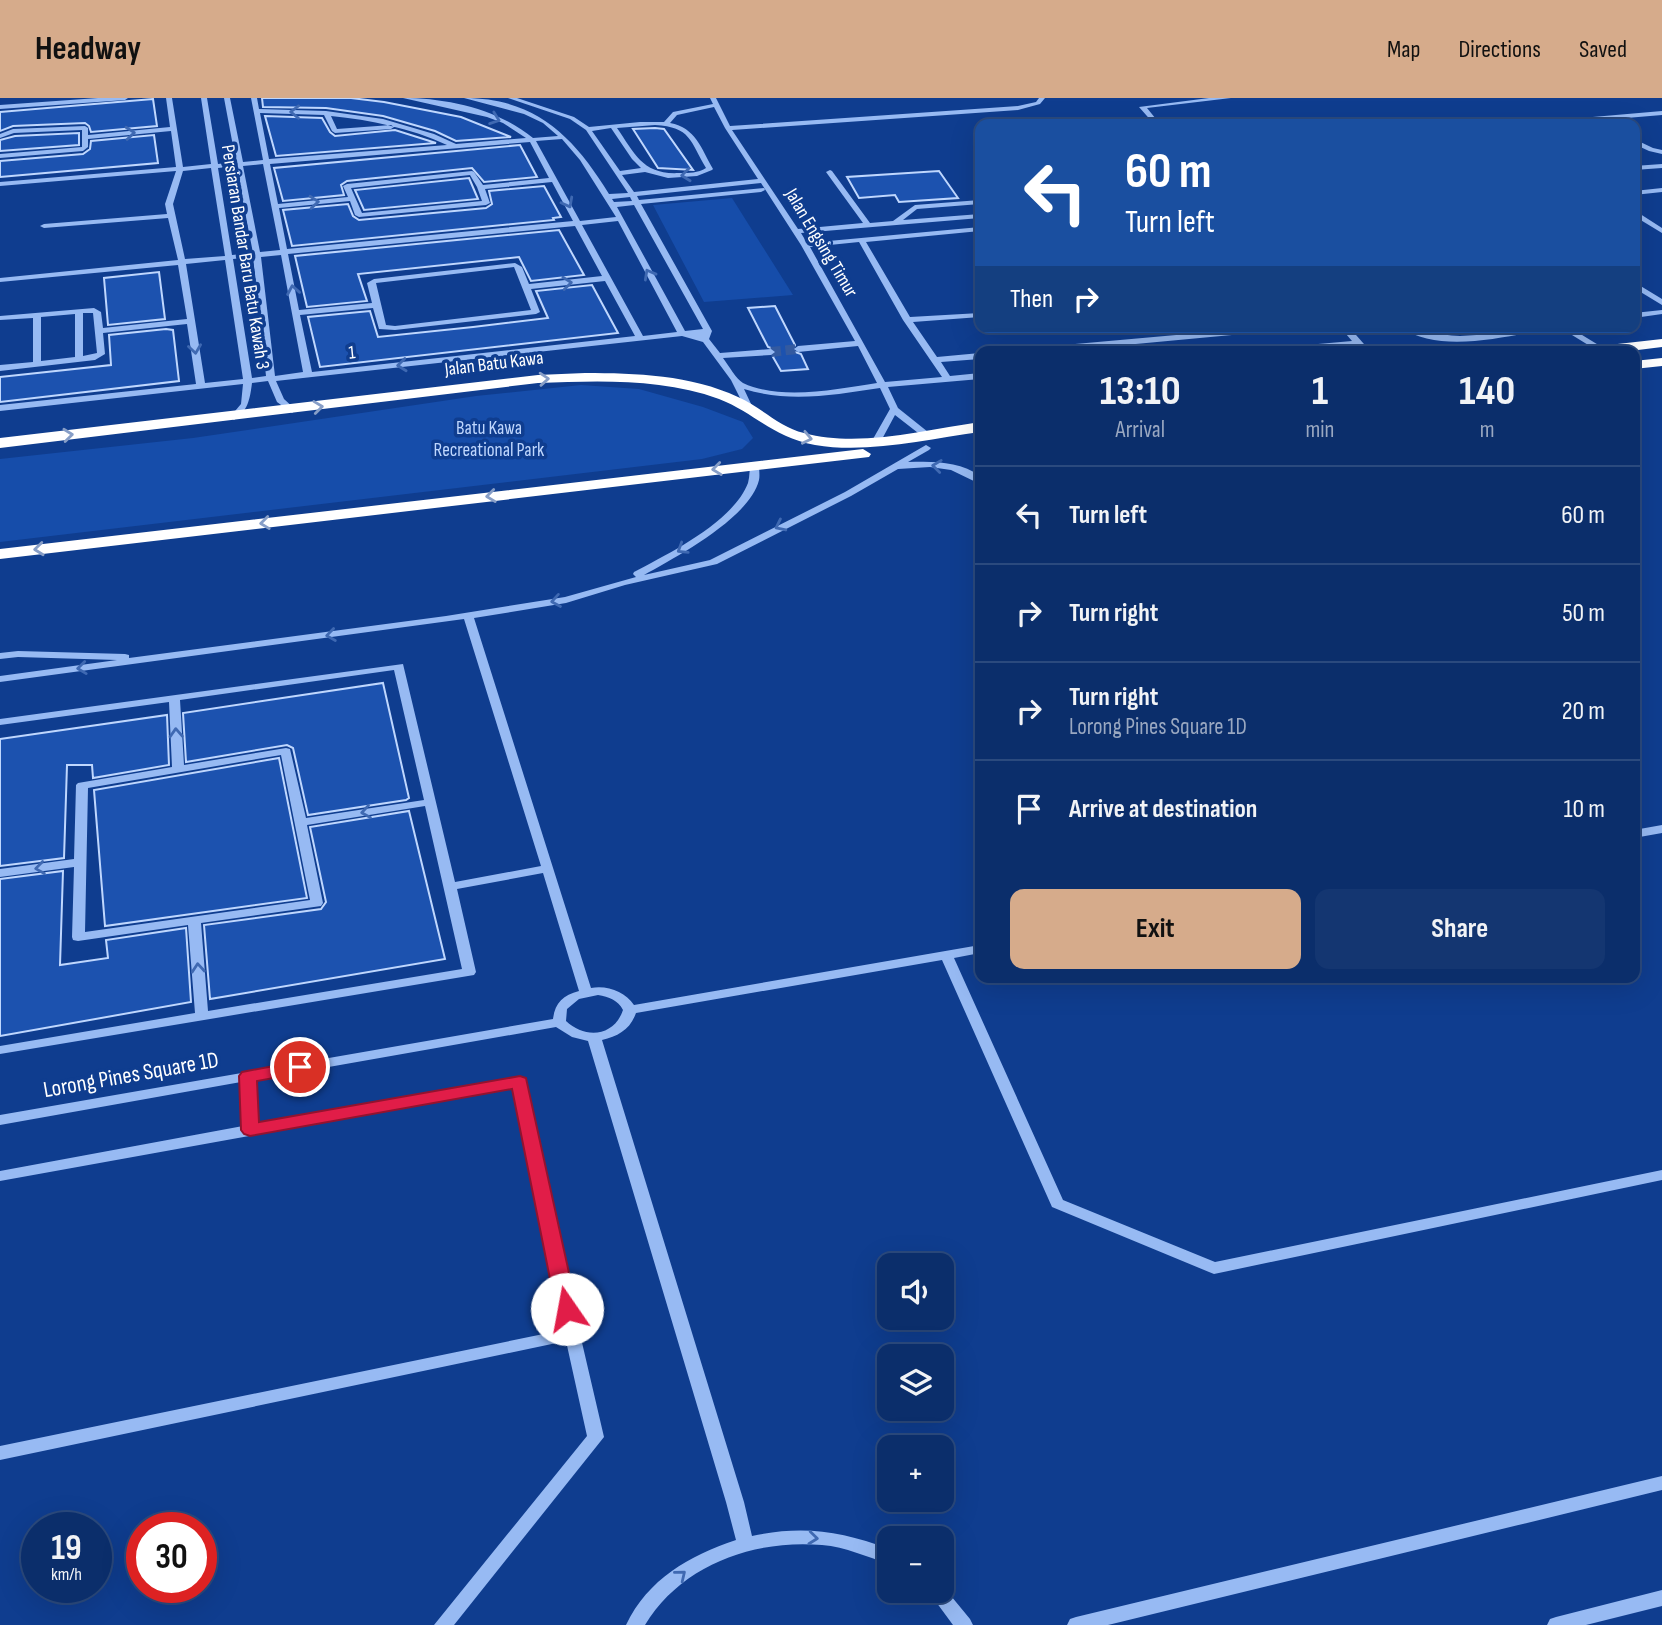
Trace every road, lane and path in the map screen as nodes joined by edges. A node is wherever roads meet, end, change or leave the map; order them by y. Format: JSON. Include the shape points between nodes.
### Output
{"nodes":[{"id":1,"x":125,"y":98,"type":"edge"},
{"id":2,"x":169,"y":98,"type":"edge"},
{"id":3,"x":204,"y":98,"type":"edge"},
{"id":4,"x":227,"y":98,"type":"edge"},
{"id":5,"x":254,"y":98,"type":"edge"},
{"id":6,"x":406,"y":98,"type":"edge"},
{"id":7,"x":467,"y":98,"type":"edge"},
{"id":8,"x":511,"y":98,"type":"edge"},
{"id":9,"x":1041,"y":98,"type":"edge"},
{"id":10,"x":1228,"y":98,"type":"edge"},
{"id":11,"x":714,"y":101,"type":"edge"},
{"id":12,"x":0,"y":107,"type":"edge"},
{"id":13,"x":257,"y":111,"type":"junction"},
{"id":14,"x":326,"y":113,"type":"junction"},
{"id":15,"x":1662,"y":113,"type":"edge"},
{"id":16,"x":1153,"y":119,"type":"edge"},
{"id":17,"x":1593,"y":119,"type":"edge"},
{"id":18,"x":666,"y":123,"type":"junction"},
{"id":19,"x":404,"y":125,"type":"junction"},
{"id":20,"x":613,"y":127,"type":"junction"},
{"id":21,"x":43,"y":128,"type":"junction"},
{"id":22,"x":729,"y":128,"type":"junction"},
{"id":23,"x":174,"y":129,"type":"junction"},
{"id":24,"x":588,"y":129,"type":"junction"},
{"id":25,"x":0,"y":136,"type":"edge"},
{"id":26,"x":85,"y":137,"type":"junction"},
{"id":27,"x":564,"y":137,"type":"junction"},
{"id":28,"x":532,"y":139,"type":"junction"},
{"id":29,"x":1640,"y":144,"type":"edge"},
{"id":30,"x":456,"y":146,"type":"junction"},
{"id":31,"x":1662,"y":152,"type":"edge"},
{"id":32,"x":42,"y":153,"type":"junction"},
{"id":33,"x":0,"y":156,"type":"edge"},
{"id":34,"x":267,"y":162,"type":"junction"},
{"id":35,"x":240,"y":164,"type":"junction"},
{"id":36,"x":215,"y":166,"type":"junction"},
{"id":37,"x":1662,"y":166,"type":"edge"},
{"id":38,"x":1640,"y":168,"type":"edge"},
{"id":39,"x":180,"y":169,"type":"junction"},
{"id":40,"x":645,"y":170,"type":"junction"},
{"id":41,"x":830,"y":172,"type":"dead end"},
{"id":42,"x":618,"y":173,"type":"junction"},
{"id":43,"x":555,"y":180,"type":"junction"},
{"id":44,"x":0,"y":184,"type":"edge"},
{"id":45,"x":766,"y":185,"type":"junction"},
{"id":46,"x":481,"y":187,"type":"junction"},
{"id":47,"x":1662,"y":190,"type":"edge"},
{"id":48,"x":1640,"y":192,"type":"edge"},
{"id":49,"x":632,"y":194,"type":"junction"},
{"id":50,"x":606,"y":197,"type":"junction"},
{"id":51,"x":352,"y":199,"type":"junction"},
{"id":52,"x":637,"y":202,"type":"junction"},
{"id":53,"x":975,"y":202,"type":"edge"},
{"id":54,"x":611,"y":205,"type":"junction"},
{"id":55,"x":276,"y":206,"type":"junction"},
{"id":56,"x":171,"y":216,"type":"junction"},
{"id":57,"x":975,"y":216,"type":"edge"},
{"id":58,"x":1640,"y":216,"type":"edge"},
{"id":59,"x":619,"y":219,"type":"junction"},
{"id":60,"x":895,"y":223,"type":"junction"},
{"id":61,"x":579,"y":224,"type":"junction"},
{"id":62,"x":868,"y":225,"type":"junction"},
{"id":63,"x":44,"y":226,"type":"dead end"},
{"id":64,"x":975,"y":229,"type":"edge"},
{"id":65,"x":1662,"y":231,"type":"edge"},
{"id":66,"x":797,"y":232,"type":"junction"},
{"id":67,"x":861,"y":239,"type":"junction"},
{"id":68,"x":805,"y":245,"type":"junction"},
{"id":69,"x":286,"y":253,"type":"junction"},
{"id":70,"x":257,"y":256,"type":"junction"},
{"id":71,"x":229,"y":259,"type":"junction"},
{"id":72,"x":182,"y":263,"type":"junction"},
{"id":73,"x":608,"y":278,"type":"junction"},
{"id":74,"x":0,"y":279,"type":"edge"},
{"id":75,"x":526,"y":288,"type":"junction"},
{"id":76,"x":1640,"y":288,"type":"edge"},
{"id":77,"x":1661,"y":301,"type":"edge"},
{"id":78,"x":375,"y":304,"type":"junction"},
{"id":79,"x":79,"y":311,"type":"junction"},
{"id":80,"x":1662,"y":312,"type":"edge"},
{"id":81,"x":297,"y":313,"type":"junction"},
{"id":82,"x":37,"y":315,"type":"junction"},
{"id":83,"x":975,"y":315,"type":"edge"},
{"id":84,"x":1640,"y":315,"type":"edge"},
{"id":85,"x":0,"y":318,"type":"edge"},
{"id":86,"x":907,"y":320,"type":"junction"},
{"id":87,"x":191,"y":321,"type":"junction"},
{"id":88,"x":99,"y":331,"type":"junction"},
{"id":89,"x":1225,"y":333,"type":"edge"},
{"id":90,"x":1349,"y":333,"type":"edge"},
{"id":91,"x":1421,"y":333,"type":"edge"},
{"id":92,"x":1505,"y":333,"type":"edge"},
{"id":93,"x":1573,"y":333,"type":"edge"},
{"id":94,"x":682,"y":334,"type":"junction"},
{"id":95,"x":707,"y":335,"type":"junction"},
{"id":96,"x":640,"y":338,"type":"junction"},
{"id":97,"x":1120,"y":342,"type":"junction"},
{"id":98,"x":860,"y":343,"type":"junction"},
{"id":99,"x":1358,"y":343,"type":"junction"},
{"id":100,"x":1662,"y":343,"type":"edge"},
{"id":101,"x":1080,"y":346,"type":"edge"},
{"id":102,"x":1123,"y":346,"type":"edge"},
{"id":103,"x":1325,"y":346,"type":"edge"},
{"id":104,"x":1361,"y":346,"type":"edge"},
{"id":105,"x":1596,"y":346,"type":"edge"},
{"id":106,"x":1632,"y":346,"type":"edge"},
{"id":107,"x":798,"y":349,"type":"tunnel mouth"},
{"id":108,"x":771,"y":352,"type":"tunnel mouth"},
{"id":109,"x":718,"y":356,"type":"junction"},
{"id":110,"x":975,"y":356,"type":"edge"},
{"id":111,"x":79,"y":359,"type":"junction"},
{"id":112,"x":936,"y":360,"type":"junction"},
{"id":113,"x":1662,"y":362,"type":"edge"},
{"id":114,"x":37,"y":364,"type":"junction"},
{"id":115,"x":1640,"y":364,"type":"edge"},
{"id":116,"x":0,"y":368,"type":"edge"},
{"id":117,"x":308,"y":375,"type":"junction"},
{"id":118,"x":975,"y":376,"type":"edge"},
{"id":119,"x":271,"y":379,"type":"junction"},
{"id":120,"x":948,"y":379,"type":"junction"},
{"id":121,"x":248,"y":382,"type":"junction"},
{"id":122,"x":738,"y":384,"type":"junction"},
{"id":123,"x":883,"y":385,"type":"junction"},
{"id":124,"x":201,"y":387,"type":"junction"},
{"id":125,"x":748,"y":406,"type":"junction"},
{"id":126,"x":0,"y":408,"type":"edge"},
{"id":127,"x":894,"y":409,"type":"junction"},
{"id":128,"x":292,"y":410,"type":"junction"},
{"id":129,"x":234,"y":417,"type":"junction"},
{"id":130,"x":771,"y":426,"type":"junction"},
{"id":131,"x":975,"y":428,"type":"edge"},
{"id":132,"x":878,"y":439,"type":"junction"},
{"id":133,"x":925,"y":441,"type":"junction"},
{"id":134,"x":975,"y":441,"type":"edge"},
{"id":135,"x":0,"y":443,"type":"edge"},
{"id":136,"x":754,"y":464,"type":"junction"},
{"id":137,"x":895,"y":466,"type":"junction"},
{"id":138,"x":975,"y":475,"type":"edge"},
{"id":139,"x":0,"y":554,"type":"edge"},
{"id":140,"x":622,"y":583,"type":"junction"},
{"id":141,"x":468,"y":615,"type":"junction"},
{"id":142,"x":0,"y":656,"type":"edge"},
{"id":143,"x":160,"y":658,"type":"junction"},
{"id":144,"x":0,"y":679,"type":"edge"},
{"id":145,"x":174,"y":697,"type":"junction"},
{"id":146,"x":0,"y":722,"type":"edge"},
{"id":147,"x":178,"y":769,"type":"junction"},
{"id":148,"x":430,"y":802,"type":"junction"},
{"id":149,"x":300,"y":822,"type":"junction"},
{"id":150,"x":1662,"y":829,"type":"edge"},
{"id":151,"x":1640,"y":833,"type":"edge"},
{"id":152,"x":80,"y":862,"type":"junction"},
{"id":153,"x":547,"y":869,"type":"junction"},
{"id":154,"x":0,"y":873,"type":"edge"},
{"id":155,"x":450,"y":887,"type":"junction"},
{"id":156,"x":194,"y":920,"type":"junction"},
{"id":157,"x":975,"y":950,"type":"edge"},
{"id":158,"x":946,"y":955,"type":"junction"},
{"id":159,"x":586,"y":992,"type":"junction"},
{"id":160,"x":630,"y":1010,"type":"junction"},
{"id":161,"x":202,"y":1017,"type":"junction"},
{"id":162,"x":559,"y":1022,"type":"junction"},
{"id":163,"x":594,"y":1037,"type":"junction"},
{"id":164,"x":0,"y":1050,"type":"edge"},
{"id":165,"x":248,"y":1076,"type":"junction"},
{"id":166,"x":0,"y":1120,"type":"edge"},
{"id":167,"x":250,"y":1130,"type":"junction"},
{"id":168,"x":1662,"y":1175,"type":"edge"},
{"id":169,"x":0,"y":1176,"type":"edge"},
{"id":170,"x":572,"y":1334,"type":"junction"},
{"id":171,"x":0,"y":1453,"type":"edge"},
{"id":172,"x":1662,"y":1483,"type":"edge"},
{"id":173,"x":745,"y":1543,"type":"junction"},
{"id":174,"x":877,"y":1553,"type":"edge"},
{"id":175,"x":1662,"y":1598,"type":"edge"},
{"id":176,"x":947,"y":1603,"type":"edge"},
{"id":177,"x":443,"y":1625,"type":"edge"},
{"id":178,"x":635,"y":1625,"type":"edge"},
{"id":179,"x":964,"y":1625,"type":"edge"},
{"id":180,"x":1076,"y":1625,"type":"edge"},
{"id":181,"x":1556,"y":1625,"type":"edge"}],
"edges":[{"from":1,"to":12,"type":"street"},
{"from":2,"to":23,"type":"street"},
{"from":3,"to":36,"type":"street","name":"Persiaran Bandar Baru Batu Kawah 3"},
{"from":4,"to":35,"type":"street","name":"Persiaran Bandar Baru Batu Kawah 3"},
{"from":5,"to":13,"type":"street"},
{"from":6,"to":28,"type":"street","one_way":true,"via":[[495,118]]},
{"from":7,"to":27,"type":"street","via":[[545,122]]},
{"from":8,"to":24,"type":"street","via":[[572,118]]},
{"from":9,"to":22,"type":"street","via":[[1018,108]]},
{"from":10,"to":16,"type":"street","via":[[1142,107]]},
{"from":11,"to":18,"type":"street","via":[[675,113]]},
{"from":11,"to":22,"type":"street","name":"Jalan Engsing Timur"},
{"from":14,"to":13,"type":"street","one_way":true},
{"from":13,"to":34,"type":"street"},
{"from":14,"to":19,"type":"street"},
{"from":14,"to":19,"type":"street","via":[[335,131]]},
{"from":15,"to":17,"type":"street"},
{"from":18,"to":20,"type":"street"},
{"from":18,"to":40,"type":"street","one_way":true,"via":[[685,129],[710,169],[665,177]]},
{"from":19,"to":30,"type":"street"},
{"from":20,"to":24,"type":"street"},
{"from":20,"to":40,"type":"street"},
{"from":21,"to":25,"type":"street"},
{"from":21,"to":26,"type":"street","via":[[81,126]]},
{"from":21,"to":32,"type":"street"},
{"from":22,"to":45,"type":"street","name":"Jalan Engsing Timur"},
{"from":26,"to":23,"type":"street","one_way":true},
{"from":23,"to":39,"type":"street"},
{"from":24,"to":42,"type":"street"},
{"from":26,"to":32,"type":"street","via":[[83,149]]},
{"from":27,"to":28,"type":"street"},
{"from":27,"to":50,"type":"street"},
{"from":28,"to":30,"type":"street"},
{"from":28,"to":43,"type":"street"},
{"from":29,"to":31,"type":"street"},
{"from":30,"to":34,"type":"street"},
{"from":32,"to":33,"type":"street"},
{"from":34,"to":35,"type":"street"},
{"from":34,"to":55,"type":"street"},
{"from":35,"to":36,"type":"street"},
{"from":35,"to":70,"type":"street","name":"Persiaran Bandar Baru Batu Kawah 3"},
{"from":36,"to":39,"type":"street"},
{"from":36,"to":71,"type":"street","name":"Persiaran Bandar Baru Batu Kawah 3"},
{"from":37,"to":38,"type":"street"},
{"from":39,"to":44,"type":"street"},
{"from":39,"to":56,"type":"street","via":[[169,204]]},
{"from":40,"to":42,"type":"street"},
{"from":41,"to":62,"type":"street"},
{"from":42,"to":49,"type":"street"},
{"from":43,"to":46,"type":"street"},
{"from":43,"to":61,"type":"street","one_way":true},
{"from":45,"to":49,"type":"street"},
{"from":45,"to":52,"type":"street"},
{"from":45,"to":66,"type":"street","name":"Jalan Engsing Timur"},
{"from":46,"to":51,"type":"street","via":[[474,174],[468,173],[348,184]]},
{"from":46,"to":51,"type":"street","via":[[484,204],[363,216],[357,214]]},
{"from":47,"to":48,"type":"street"},
{"from":49,"to":50,"type":"street"},
{"from":49,"to":52,"type":"street"},
{"from":50,"to":54,"type":"street"},
{"from":55,"to":51,"type":"street","one_way":true},
{"from":52,"to":54,"type":"street"},
{"from":52,"to":95,"type":"street"},
{"from":53,"to":60,"type":"street","via":[[915,207]]},
{"from":54,"to":59,"type":"street"},
{"from":55,"to":69,"type":"street"},
{"from":56,"to":63,"type":"street"},
{"from":56,"to":72,"type":"street"},
{"from":57,"to":60,"type":"street"},
{"from":58,"to":65,"type":"street"},
{"from":59,"to":61,"type":"street"},
{"from":94,"to":59,"type":"street","one_way":true},
{"from":60,"to":62,"type":"street"},
{"from":61,"to":69,"type":"street"},
{"from":61,"to":73,"type":"street"},
{"from":62,"to":66,"type":"street"},
{"from":64,"to":67,"type":"street"},
{"from":66,"to":68,"type":"street","name":"Jalan Engsing Timur"},
{"from":67,"to":68,"type":"street"},
{"from":67,"to":86,"type":"street"},
{"from":68,"to":98,"type":"street","name":"Jalan Engsing Timur"},
{"from":69,"to":70,"type":"street"},
{"from":81,"to":69,"type":"street","one_way":true},
{"from":70,"to":71,"type":"street"},
{"from":70,"to":119,"type":"street","name":"Persiaran Bandar Baru Batu Kawah 3"},
{"from":71,"to":72,"type":"street"},
{"from":71,"to":121,"type":"street","name":"Persiaran Bandar Baru Batu Kawah 3"},
{"from":72,"to":74,"type":"street"},
{"from":72,"to":87,"type":"street"},
{"from":75,"to":73,"type":"street","one_way":true},
{"from":73,"to":96,"type":"street"},
{"from":75,"to":78,"type":"street","via":[[515,265],[433,273],[374,281]]},
{"from":75,"to":78,"type":"street","via":[[536,312],[387,328],[382,327]]},
{"from":76,"to":77,"type":"street"},
{"from":78,"to":81,"type":"street"},
{"from":79,"to":82,"type":"street"},
{"from":79,"to":88,"type":"street","via":[[97,312]]},
{"from":79,"to":111,"type":"street"},
{"from":80,"to":84,"type":"street"},
{"from":81,"to":117,"type":"street"},
{"from":82,"to":85,"type":"street"},
{"from":82,"to":114,"type":"street"},
{"from":83,"to":86,"type":"street"},
{"from":86,"to":112,"type":"street"},
{"from":87,"to":88,"type":"street"},
{"from":87,"to":124,"type":"street","one_way":true},
{"from":88,"to":111,"type":"street","via":[[101,354]]},
{"from":89,"to":97,"type":"street"},
{"from":90,"to":99,"type":"street"},
{"from":91,"to":92,"type":"street","via":[[1455,339]]},
{"from":93,"to":105,"type":"street"},
{"from":94,"to":95,"type":"street","name":"1"},
{"from":94,"to":96,"type":"street","name":"1"},
{"from":95,"to":109,"type":"street"},
{"from":96,"to":117,"type":"street","name":"1","one_way":true},
{"from":97,"to":101,"type":"street"},
{"from":97,"to":102,"type":"street"},
{"from":98,"to":107,"type":"street"},
{"from":98,"to":123,"type":"street","name":"Jalan Engsing Timur"},
{"from":99,"to":103,"type":"street"},
{"from":99,"to":104,"type":"street"},
{"from":100,"to":106,"type":"highway"},
{"from":108,"to":109,"type":"street"},
{"from":109,"to":122,"type":"street"},
{"from":110,"to":112,"type":"street"},
{"from":111,"to":114,"type":"street"},
{"from":112,"to":120,"type":"street"},
{"from":113,"to":115,"type":"highway"},
{"from":114,"to":116,"type":"street"},
{"from":117,"to":119,"type":"street","name":"1"},
{"from":118,"to":120,"type":"street"},
{"from":119,"to":121,"type":"street","name":"1"},
{"from":119,"to":128,"type":"street","name":"Persiaran Bandar Baru Batu Kawah 3","via":[[280,400]]},
{"from":120,"to":123,"type":"street"},
{"from":121,"to":124,"type":"street","name":"1"},
{"from":121,"to":129,"type":"street","name":"Persiaran Bandar Baru Batu Kawah 3","via":[[244,404]]},
{"from":122,"to":123,"type":"street","via":[[791,396]]},
{"from":122,"to":125,"type":"street"},
{"from":123,"to":127,"type":"street","name":"Jalan Engsing Timur"},
{"from":124,"to":126,"type":"street","name":"1"},
{"from":128,"to":125,"type":"highway","name":"Jalan Batu Kawa","one_way":true,"via":[[585,377],[676,383]]},
{"from":125,"to":130,"type":"highway","name":"Jalan Batu Kawa"},
{"from":127,"to":132,"type":"street"},
{"from":127,"to":133,"type":"street","name":"Jalan Engsing Timur"},
{"from":128,"to":129,"type":"highway","name":"Jalan Batu Kawa"},
{"from":135,"to":129,"type":"highway","name":"Jalan Batu Kawa","one_way":true},
{"from":130,"to":132,"type":"highway","name":"Jalan Batu Kawa","one_way":true,"via":[[820,441]]},
{"from":130,"to":136,"type":"highway","via":[[771,446]]},
{"from":131,"to":133,"type":"highway","name":"Jalan Batu Kawa"},
{"from":132,"to":133,"type":"highway","name":"Jalan Batu Kawa"},
{"from":133,"to":134,"type":"highway","name":"Jalan Batu Kawa"},
{"from":133,"to":136,"type":"highway","name":"Jalan Batu Kawa"},
{"from":133,"to":137,"type":"street"},
{"from":136,"to":139,"type":"highway","name":"Jalan Batu Kawa","one_way":true},
{"from":136,"to":140,"type":"street","one_way":true,"via":[[750,489],[726,520]]},
{"from":138,"to":137,"type":"street","one_way":true,"via":[[931,465]]},
{"from":137,"to":140,"type":"street","one_way":true,"via":[[713,562]]},
{"from":140,"to":141,"type":"street","one_way":true,"via":[[566,600]]},
{"from":141,"to":143,"type":"street","one_way":true},
{"from":141,"to":153,"type":"street"},
{"from":142,"to":143,"type":"street"},
{"from":143,"to":144,"type":"street","one_way":true},
{"from":145,"to":146,"type":"street"},
{"from":147,"to":145,"type":"street","one_way":true},
{"from":145,"to":148,"type":"street","via":[[399,666]]},
{"from":147,"to":149,"type":"street","via":[[286,751]]},
{"from":147,"to":152,"type":"street","via":[[82,785]]},
{"from":148,"to":149,"type":"street","one_way":true},
{"from":148,"to":155,"type":"street"},
{"from":149,"to":156,"type":"street","via":[[317,903]]},
{"from":150,"to":151,"type":"street"},
{"from":152,"to":154,"type":"street","one_way":true},
{"from":152,"to":156,"type":"street","via":[[78,937]]},
{"from":153,"to":155,"type":"street"},
{"from":153,"to":159,"type":"street"},
{"from":155,"to":161,"type":"street","via":[[469,972]]},
{"from":161,"to":156,"type":"street","one_way":true},
{"from":157,"to":158,"type":"street"},
{"from":158,"to":160,"type":"street"},
{"from":158,"to":168,"type":"street","via":[[1057,1203],[1214,1268]]},
{"from":159,"to":160,"type":"street","via":[[620,997]]},
{"from":159,"to":162,"type":"street","via":[[561,1007]]},
{"from":160,"to":163,"type":"street","via":[[624,1026]]},
{"from":161,"to":164,"type":"street"},
{"from":162,"to":163,"type":"street","via":[[572,1034]]},
{"from":162,"to":165,"type":"street","name":"Lorong Pines Square 1D"},
{"from":163,"to":173,"type":"street"},
{"from":165,"to":166,"type":"street","name":"Lorong Pines Square 1D"},
{"from":165,"to":167,"type":"street"},
{"from":167,"to":169,"type":"street"},
{"from":167,"to":170,"type":"street","via":[[520,1082]]},
{"from":170,"to":171,"type":"street"},
{"from":170,"to":177,"type":"street","via":[[596,1437]]},
{"from":172,"to":180,"type":"street"},
{"from":173,"to":174,"type":"street","one_way":true,"via":[[796,1536],[847,1542]]},
{"from":178,"to":173,"type":"street","one_way":true,"via":[[654,1597],[695,1564]]},
{"from":175,"to":181,"type":"street"},
{"from":176,"to":179,"type":"street"}]}
